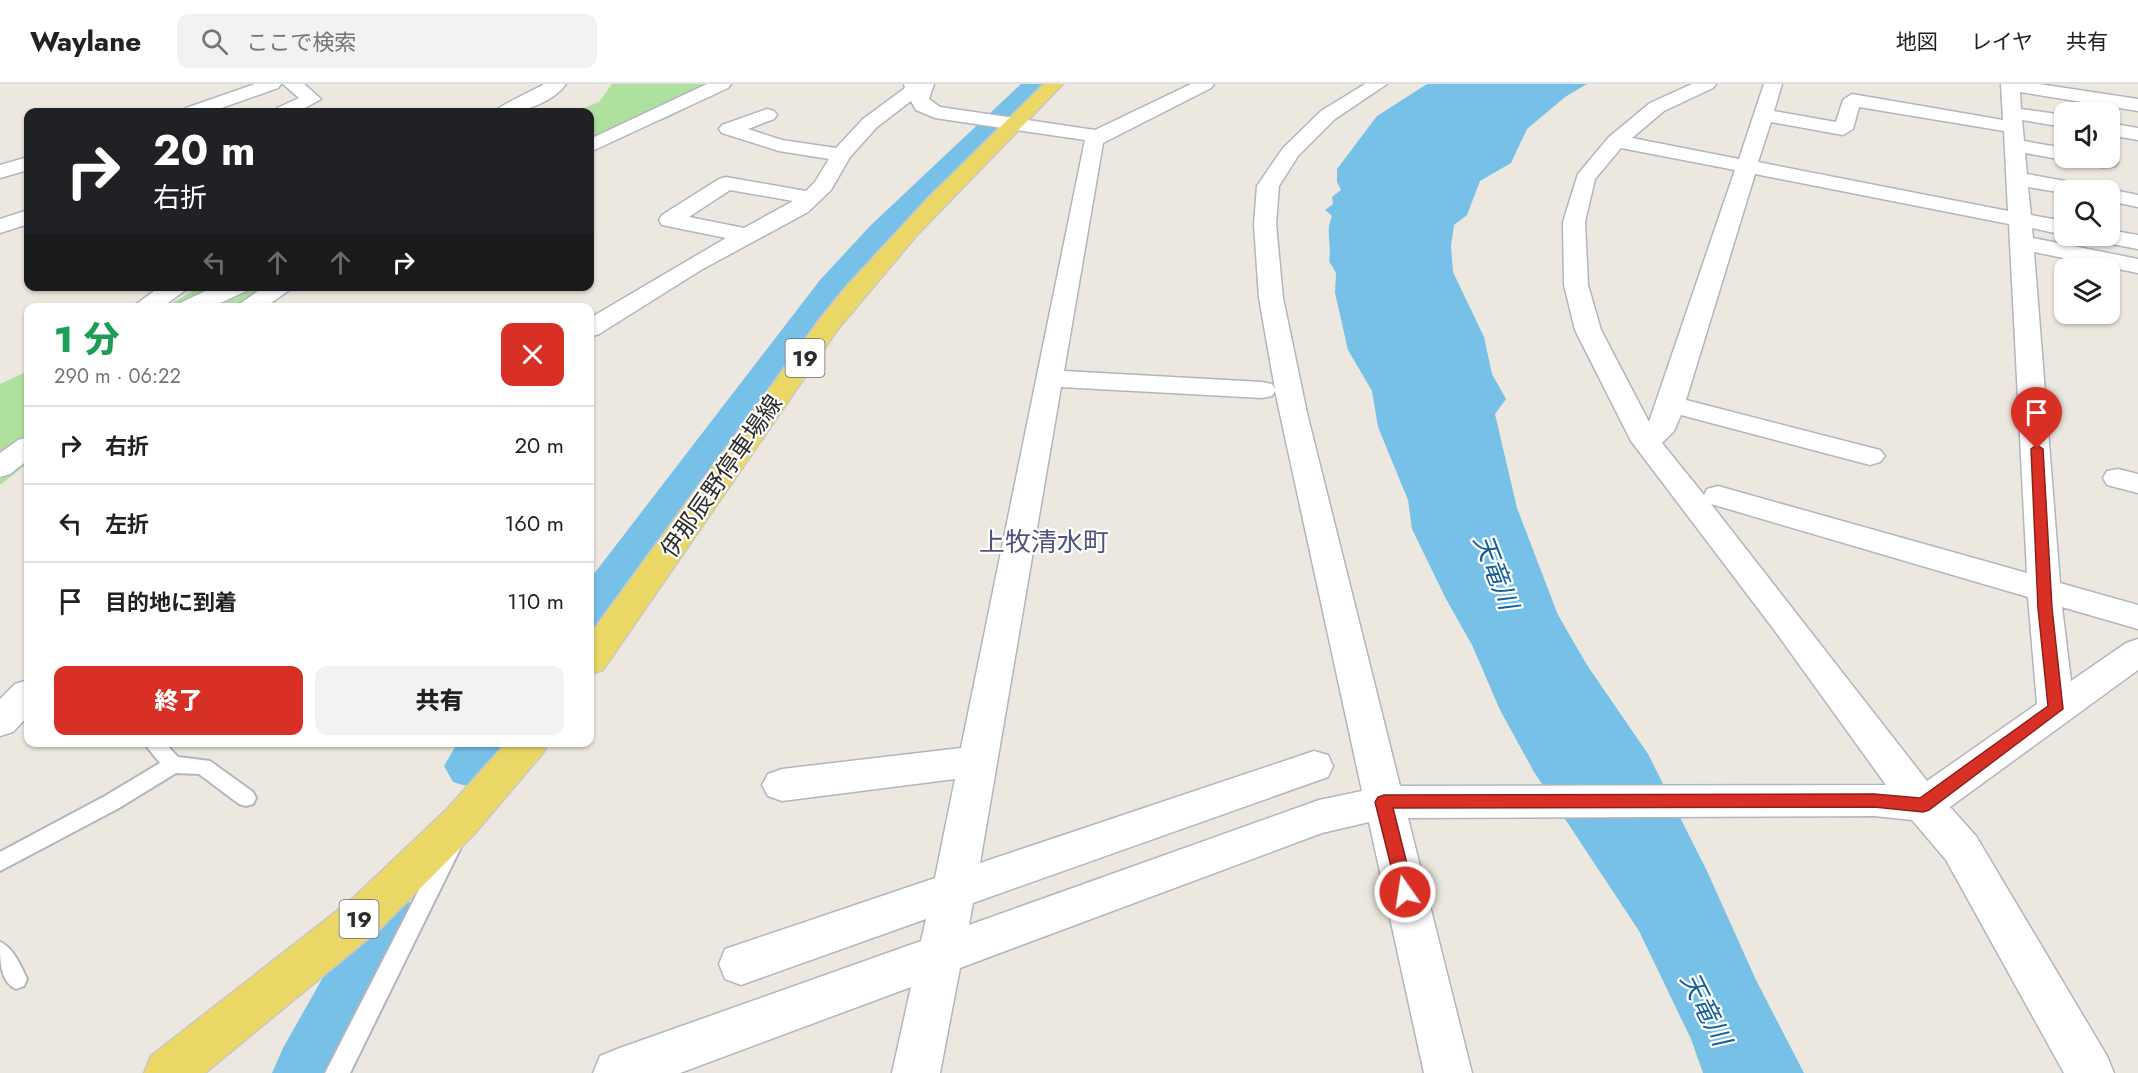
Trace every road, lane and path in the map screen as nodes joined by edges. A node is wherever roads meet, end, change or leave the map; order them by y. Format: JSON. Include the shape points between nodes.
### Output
{"nodes":[{"id":1,"x":272,"y":84,"type":"edge"},
{"id":2,"x":292,"y":84,"type":"edge"},
{"id":3,"x":557,"y":84,"type":"edge"},
{"id":4,"x":722,"y":84,"type":"edge"},
{"id":5,"x":913,"y":84,"type":"edge"},
{"id":6,"x":925,"y":84,"type":"edge"},
{"id":7,"x":1054,"y":84,"type":"edge"},
{"id":8,"x":1205,"y":84,"type":"edge"},
{"id":9,"x":1378,"y":84,"type":"edge"},
{"id":10,"x":1707,"y":84,"type":"edge"},
{"id":11,"x":1773,"y":84,"type":"edge"},
{"id":12,"x":2099,"y":84,"type":"edge"},
{"id":13,"x":2010,"y":85,"type":"edge"},
{"id":14,"x":2138,"y":90,"type":"edge"},
{"id":15,"x":2138,"y":105,"type":"edge"},
{"id":16,"x":204,"y":108,"type":"edge"},
{"id":17,"x":293,"y":108,"type":"edge"},
{"id":18,"x":513,"y":108,"type":"edge"},
{"id":19,"x":767,"y":115,"type":"dead end"},
{"id":20,"x":1764,"y":115,"type":"junction"},
{"id":21,"x":2054,"y":123,"type":"edge"},
{"id":22,"x":1013,"y":124,"type":"junction"},
{"id":23,"x":2013,"y":128,"type":"junction"},
{"id":24,"x":2120,"y":131,"type":"edge"},
{"id":25,"x":2138,"y":134,"type":"edge"},
{"id":26,"x":1098,"y":136,"type":"junction"},
{"id":27,"x":1616,"y":141,"type":"junction"},
{"id":28,"x":594,"y":144,"type":"edge"},
{"id":29,"x":2054,"y":149,"type":"edge"},
{"id":30,"x":0,"y":151,"type":"edge"},
{"id":31,"x":841,"y":155,"type":"junction"},
{"id":32,"x":24,"y":161,"type":"edge"},
{"id":33,"x":24,"y":164,"type":"edge"},
{"id":34,"x":1746,"y":165,"type":"junction"},
{"id":35,"x":0,"y":172,"type":"edge"},
{"id":36,"x":1998,"y":192,"type":"dead end"},
{"id":37,"x":2120,"y":197,"type":"edge"},
{"id":38,"x":810,"y":198,"type":"junction"},
{"id":39,"x":2138,"y":201,"type":"edge"},
{"id":40,"x":2054,"y":209,"type":"edge"},
{"id":41,"x":24,"y":218,"type":"edge"},
{"id":42,"x":0,"y":226,"type":"edge"},
{"id":43,"x":2054,"y":228,"type":"edge"},
{"id":44,"x":2024,"y":229,"type":"junction"},
{"id":45,"x":749,"y":236,"type":"junction"},
{"id":46,"x":2120,"y":239,"type":"edge"},
{"id":47,"x":2138,"y":242,"type":"edge"},
{"id":48,"x":2138,"y":267,"type":"edge"},
{"id":49,"x":171,"y":291,"type":"edge"},
{"id":50,"x":226,"y":291,"type":"edge"},
{"id":51,"x":275,"y":291,"type":"edge"},
{"id":52,"x":152,"y":303,"type":"edge"},
{"id":53,"x":200,"y":303,"type":"edge"},
{"id":54,"x":255,"y":303,"type":"edge"},
{"id":55,"x":594,"y":327,"type":"edge"},
{"id":56,"x":1049,"y":378,"type":"junction"},
{"id":57,"x":1262,"y":390,"type":"dead end"},
{"id":58,"x":1671,"y":404,"type":"junction"},
{"id":59,"x":1645,"y":441,"type":"junction"},
{"id":60,"x":24,"y":449,"type":"edge"},
{"id":61,"x":1870,"y":456,"type":"dead end"},
{"id":62,"x":0,"y":468,"type":"edge"},
{"id":63,"x":1718,"y":496,"type":"dead end"},
{"id":64,"x":2044,"y":589,"type":"junction"},
{"id":65,"x":2138,"y":617,"type":"edge"},
{"id":66,"x":2138,"y":652,"type":"edge"},
{"id":67,"x":594,"y":655,"type":"edge"},
{"id":68,"x":2056,"y":709,"type":"junction"},
{"id":69,"x":157,"y":747,"type":"edge"},
{"id":70,"x":526,"y":747,"type":"edge"},
{"id":71,"x":977,"y":761,"type":"junction"},
{"id":72,"x":173,"y":765,"type":"junction"},
{"id":73,"x":1314,"y":766,"type":"dead end"},
{"id":74,"x":782,"y":784,"type":"dead end"},
{"id":75,"x":246,"y":798,"type":"dead end"},
{"id":76,"x":1395,"y":801,"type":"junction"},
{"id":77,"x":1923,"y":805,"type":"junction"},
{"id":78,"x":461,"y":822,"type":"junction"},
{"id":79,"x":0,"y":862,"type":"edge"},
{"id":80,"x":954,"y":890,"type":"junction"},
{"id":81,"x":0,"y":952,"type":"edge"},
{"id":82,"x":939,"y":956,"type":"junction"},
{"id":83,"x":741,"y":964,"type":"dead end"},
{"id":84,"x":16,"y":979,"type":"dead end"},
{"id":85,"x":168,"y":1073,"type":"edge"},
{"id":86,"x":337,"y":1073,"type":"edge"},
{"id":87,"x":617,"y":1073,"type":"edge"},
{"id":88,"x":916,"y":1073,"type":"edge"},
{"id":89,"x":1448,"y":1073,"type":"edge"},
{"id":90,"x":2090,"y":1073,"type":"edge"}],
"edges":[{"from":1,"to":16,"type":"street"},
{"from":2,"to":17,"type":"street","via":[[312,99]]},
{"from":3,"to":18,"type":"street"},
{"from":4,"to":28,"type":"street"},
{"from":5,"to":31,"type":"street","via":[[914,90],[870,123]]},
{"from":6,"to":22,"type":"street","via":[[920,99],[923,106],[935,112]]},
{"from":7,"to":22,"type":"main road","name":"伊那辰野停車場線","number":"19"},
{"from":8,"to":26,"type":"street"},
{"from":9,"to":76,"type":"street","via":[[1328,115],[1290,152],[1268,186],[1265,224],[1271,298],[1293,413]]},
{"from":10,"to":27,"type":"street","via":[[1657,107]]},
{"from":11,"to":20,"type":"street"},
{"from":12,"to":14,"type":"street"},
{"from":13,"to":15,"type":"street"},
{"from":13,"to":23,"type":"street"},
{"from":19,"to":31,"type":"street","via":[[729,129],[779,145]]},
{"from":20,"to":23,"type":"street","via":[[1843,129],[1852,100],[1884,98]]},
{"from":20,"to":34,"type":"street"},
{"from":21,"to":23,"type":"street"},
{"from":22,"to":26,"type":"street"},
{"from":22,"to":67,"type":"main road","name":"伊那辰野停車場線","number":"19","via":[[903,234],[849,298]]},
{"from":23,"to":29,"type":"street"},
{"from":23,"to":44,"type":"street"},
{"from":24,"to":25,"type":"street"},
{"from":26,"to":56,"type":"street","via":[[1092,142]]},
{"from":27,"to":34,"type":"street"},
{"from":27,"to":59,"type":"street","via":[[1585,178],[1574,222],[1576,285],[1588,330]]},
{"from":30,"to":32,"type":"street"},
{"from":31,"to":38,"type":"street","via":[[824,186]]},
{"from":33,"to":35,"type":"street"},
{"from":34,"to":44,"type":"street"},
{"from":34,"to":58,"type":"street"},
{"from":36,"to":44,"type":"street"},
{"from":37,"to":39,"type":"street"},
{"from":38,"to":45,"type":"street"},
{"from":38,"to":45,"type":"street","via":[[726,183],[670,219]]},
{"from":40,"to":44,"type":"street"},
{"from":41,"to":42,"type":"street"},
{"from":43,"to":44,"type":"street"},
{"from":44,"to":48,"type":"street"},
{"from":44,"to":64,"type":"street"},
{"from":45,"to":55,"type":"street","via":[[693,265]]},
{"from":46,"to":47,"type":"street"},
{"from":49,"to":52,"type":"street"},
{"from":50,"to":53,"type":"street"},
{"from":51,"to":54,"type":"street"},
{"from":56,"to":57,"type":"street"},
{"from":56,"to":71,"type":"street"},
{"from":58,"to":59,"type":"street","via":[[1660,431]]},
{"from":58,"to":61,"type":"street"},
{"from":59,"to":77,"type":"street"},
{"from":60,"to":62,"type":"street"},
{"from":63,"to":64,"type":"street"},
{"from":64,"to":65,"type":"street"},
{"from":64,"to":68,"type":"street"},
{"from":66,"to":68,"type":"street"},
{"from":68,"to":77,"type":"street"},
{"from":69,"to":72,"type":"lane"},
{"from":70,"to":78,"type":"main road","number":"19"},
{"from":71,"to":74,"type":"street"},
{"from":71,"to":80,"type":"street"},
{"from":72,"to":75,"type":"lane","via":[[203,766]]},
{"from":72,"to":79,"type":"lane"},
{"from":73,"to":80,"type":"street"},
{"from":76,"to":77,"type":"street","via":[[1874,800]]},
{"from":76,"to":82,"type":"street","via":[[1319,817]]},
{"from":76,"to":89,"type":"street"},
{"from":77,"to":90,"type":"street","via":[[1961,848]]},
{"from":78,"to":85,"type":"main road","number":"19","via":[[366,914]]},
{"from":78,"to":86,"type":"lane","via":[[447,859]]},
{"from":80,"to":82,"type":"street"},
{"from":80,"to":83,"type":"street"},
{"from":81,"to":84,"type":"lane"},
{"from":82,"to":87,"type":"street"},
{"from":82,"to":88,"type":"street"}]}
